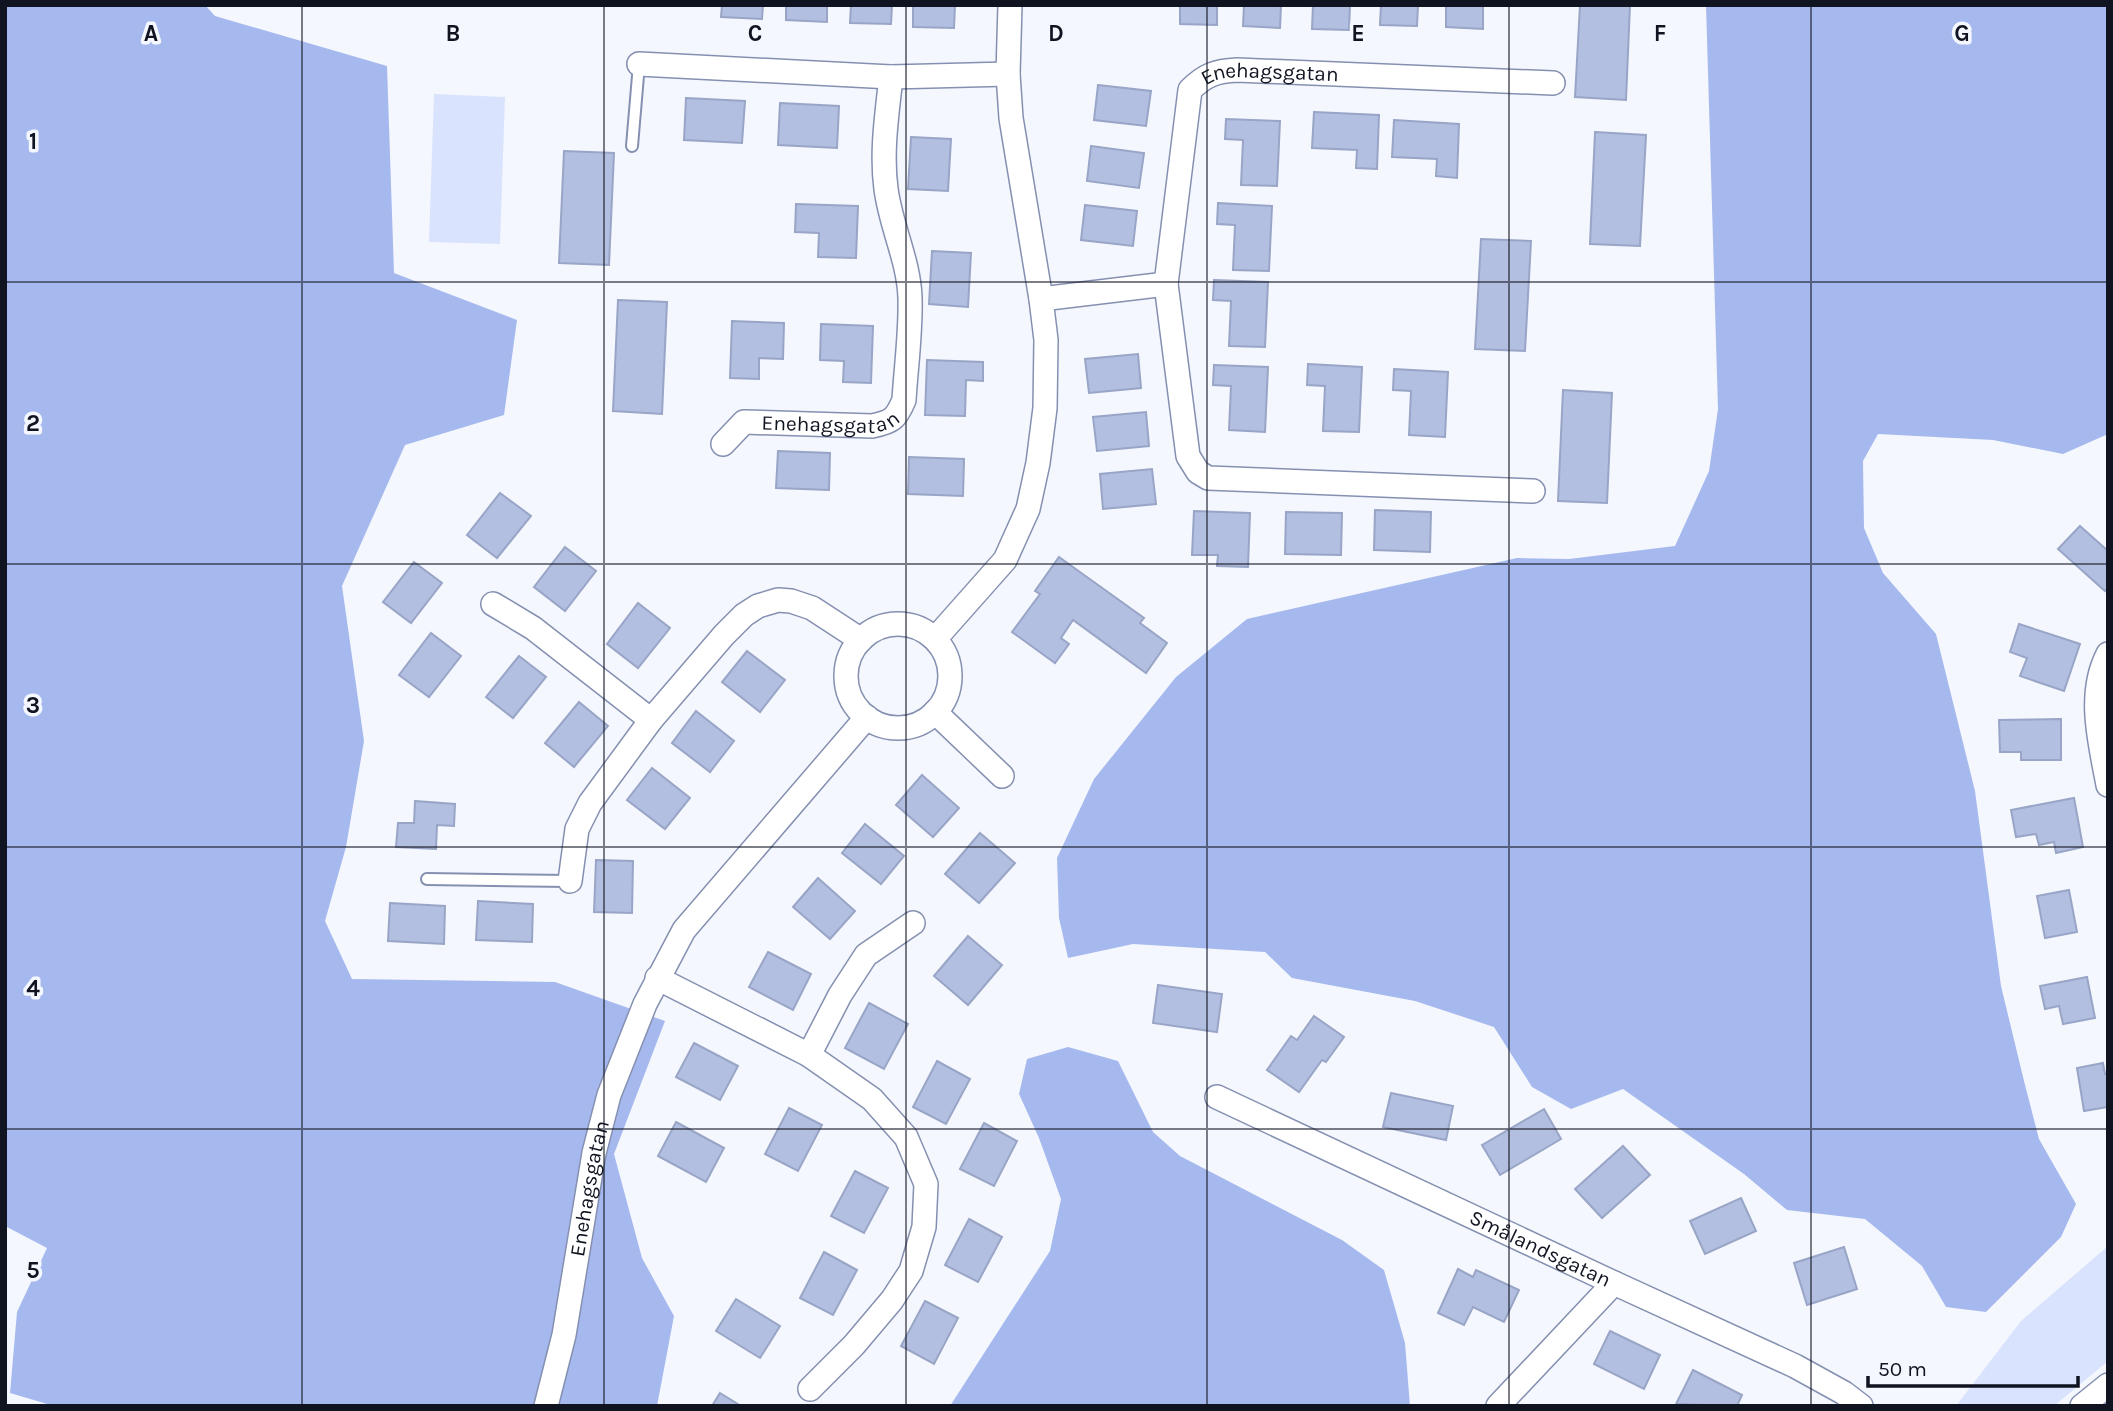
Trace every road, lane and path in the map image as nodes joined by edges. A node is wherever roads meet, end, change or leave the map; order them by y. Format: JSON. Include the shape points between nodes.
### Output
{"nodes":[{"id":1,"x":1010,"y":5,"type":"edge"},
{"id":2,"x":639,"y":64,"type":"joint"},
{"id":3,"x":1008,"y":75,"type":"junction"},
{"id":4,"x":891,"y":77,"type":"junction"},
{"id":5,"x":1553,"y":83,"type":"dead end"},
{"id":6,"x":632,"y":146,"type":"dead end"},
{"id":7,"x":1166,"y":284,"type":"junction"},
{"id":8,"x":1041,"y":299,"type":"junction"},
{"id":9,"x":723,"y":444,"type":"dead end"},
{"id":10,"x":1533,"y":491,"type":"dead end"},
{"id":11,"x":494,"y":604,"type":"dead end"},
{"id":12,"x":935,"y":639,"type":"junction"},
{"id":13,"x":860,"y":640,"type":"junction"},
{"id":14,"x":2108,"y":654,"type":"edge"},
{"id":15,"x":935,"y":712,"type":"junction"},
{"id":16,"x":867,"y":717,"type":"junction"},
{"id":17,"x":651,"y":720,"type":"junction"},
{"id":18,"x":1002,"y":776,"type":"dead end"},
{"id":19,"x":2108,"y":785,"type":"edge"},
{"id":20,"x":427,"y":879,"type":"dead end"},
{"id":21,"x":570,"y":881,"type":"joint"},
{"id":22,"x":913,"y":923,"type":"dead end"},
{"id":23,"x":657,"y":978,"type":"junction"},
{"id":24,"x":808,"y":1055,"type":"junction"},
{"id":25,"x":1217,"y":1097,"type":"dead end"},
{"id":26,"x":1614,"y":1283,"type":"junction"},
{"id":27,"x":2108,"y":1385,"type":"edge"},
{"id":28,"x":810,"y":1389,"type":"dead end"},
{"id":29,"x":547,"y":1406,"type":"edge"},
{"id":30,"x":1498,"y":1406,"type":"edge"},
{"id":31,"x":1861,"y":1406,"type":"edge"},
{"id":32,"x":2082,"y":1406,"type":"edge"}],
"edges":[{"from":1,"to":3,"type":"street"},
{"from":2,"to":4,"type":"street"},
{"from":2,"to":6,"type":"lane"},
{"from":3,"to":4,"type":"street"},
{"from":3,"to":8,"type":"street"},
{"from":4,"to":9,"type":"street","name":"Enehagsgatan","via":[[884,148],[886,188],[894,233],[906,262],[910,298],[904,400],[899,411],[889,423],[872,426],[744,422]]},
{"from":5,"to":7,"type":"street","name":"Enehagsgatan","via":[[1237,70],[1216,71],[1202,78],[1190,90]]},
{"from":7,"to":8,"type":"street"},
{"from":7,"to":10,"type":"street","name":"Enehagsgatan","via":[[1188,456],[1208,478]]},
{"from":8,"to":12,"type":"street","via":[[1045,408],[1028,509],[1005,560]]},
{"from":11,"to":17,"type":"street","via":[[533,628]]},
{"from":12,"to":13,"type":"street","via":[[920,629],[893,624]]},
{"from":12,"to":15,"type":"street","via":[[950,676]]},
{"from":13,"to":16,"type":"street","via":[[850,656],[847,685]]},
{"from":13,"to":17,"type":"street","via":[[812,608],[778,600],[758,606],[724,635]]},
{"from":14,"to":19,"type":"street","via":[[2101,666],[2096,700]]},
{"from":15,"to":16,"type":"street","via":[[920,723],[902,727]]},
{"from":15,"to":18,"type":"street"},
{"from":16,"to":23,"type":"street","name":"Enehagsgatan","via":[[684,930]]},
{"from":17,"to":21,"type":"street","via":[[590,803],[577,829]]},
{"from":20,"to":21,"type":"lane"},
{"from":22,"to":24,"type":"street","via":[[866,955]]},
{"from":23,"to":24,"type":"street"},
{"from":23,"to":29,"type":"street","name":"Enehagsgatan","via":[[609,1095],[594,1153],[564,1335]]},
{"from":24,"to":28,"type":"street","via":[[872,1099],[906,1137],[926,1184],[924,1227],[911,1271],[854,1345]]},
{"from":25,"to":26,"type":"street","name":"Smålandsgatan"},
{"from":26,"to":30,"type":"street"},
{"from":26,"to":31,"type":"street","name":"Smålandsgatan","via":[[1795,1366]]},
{"from":27,"to":32,"type":"street"}]}
